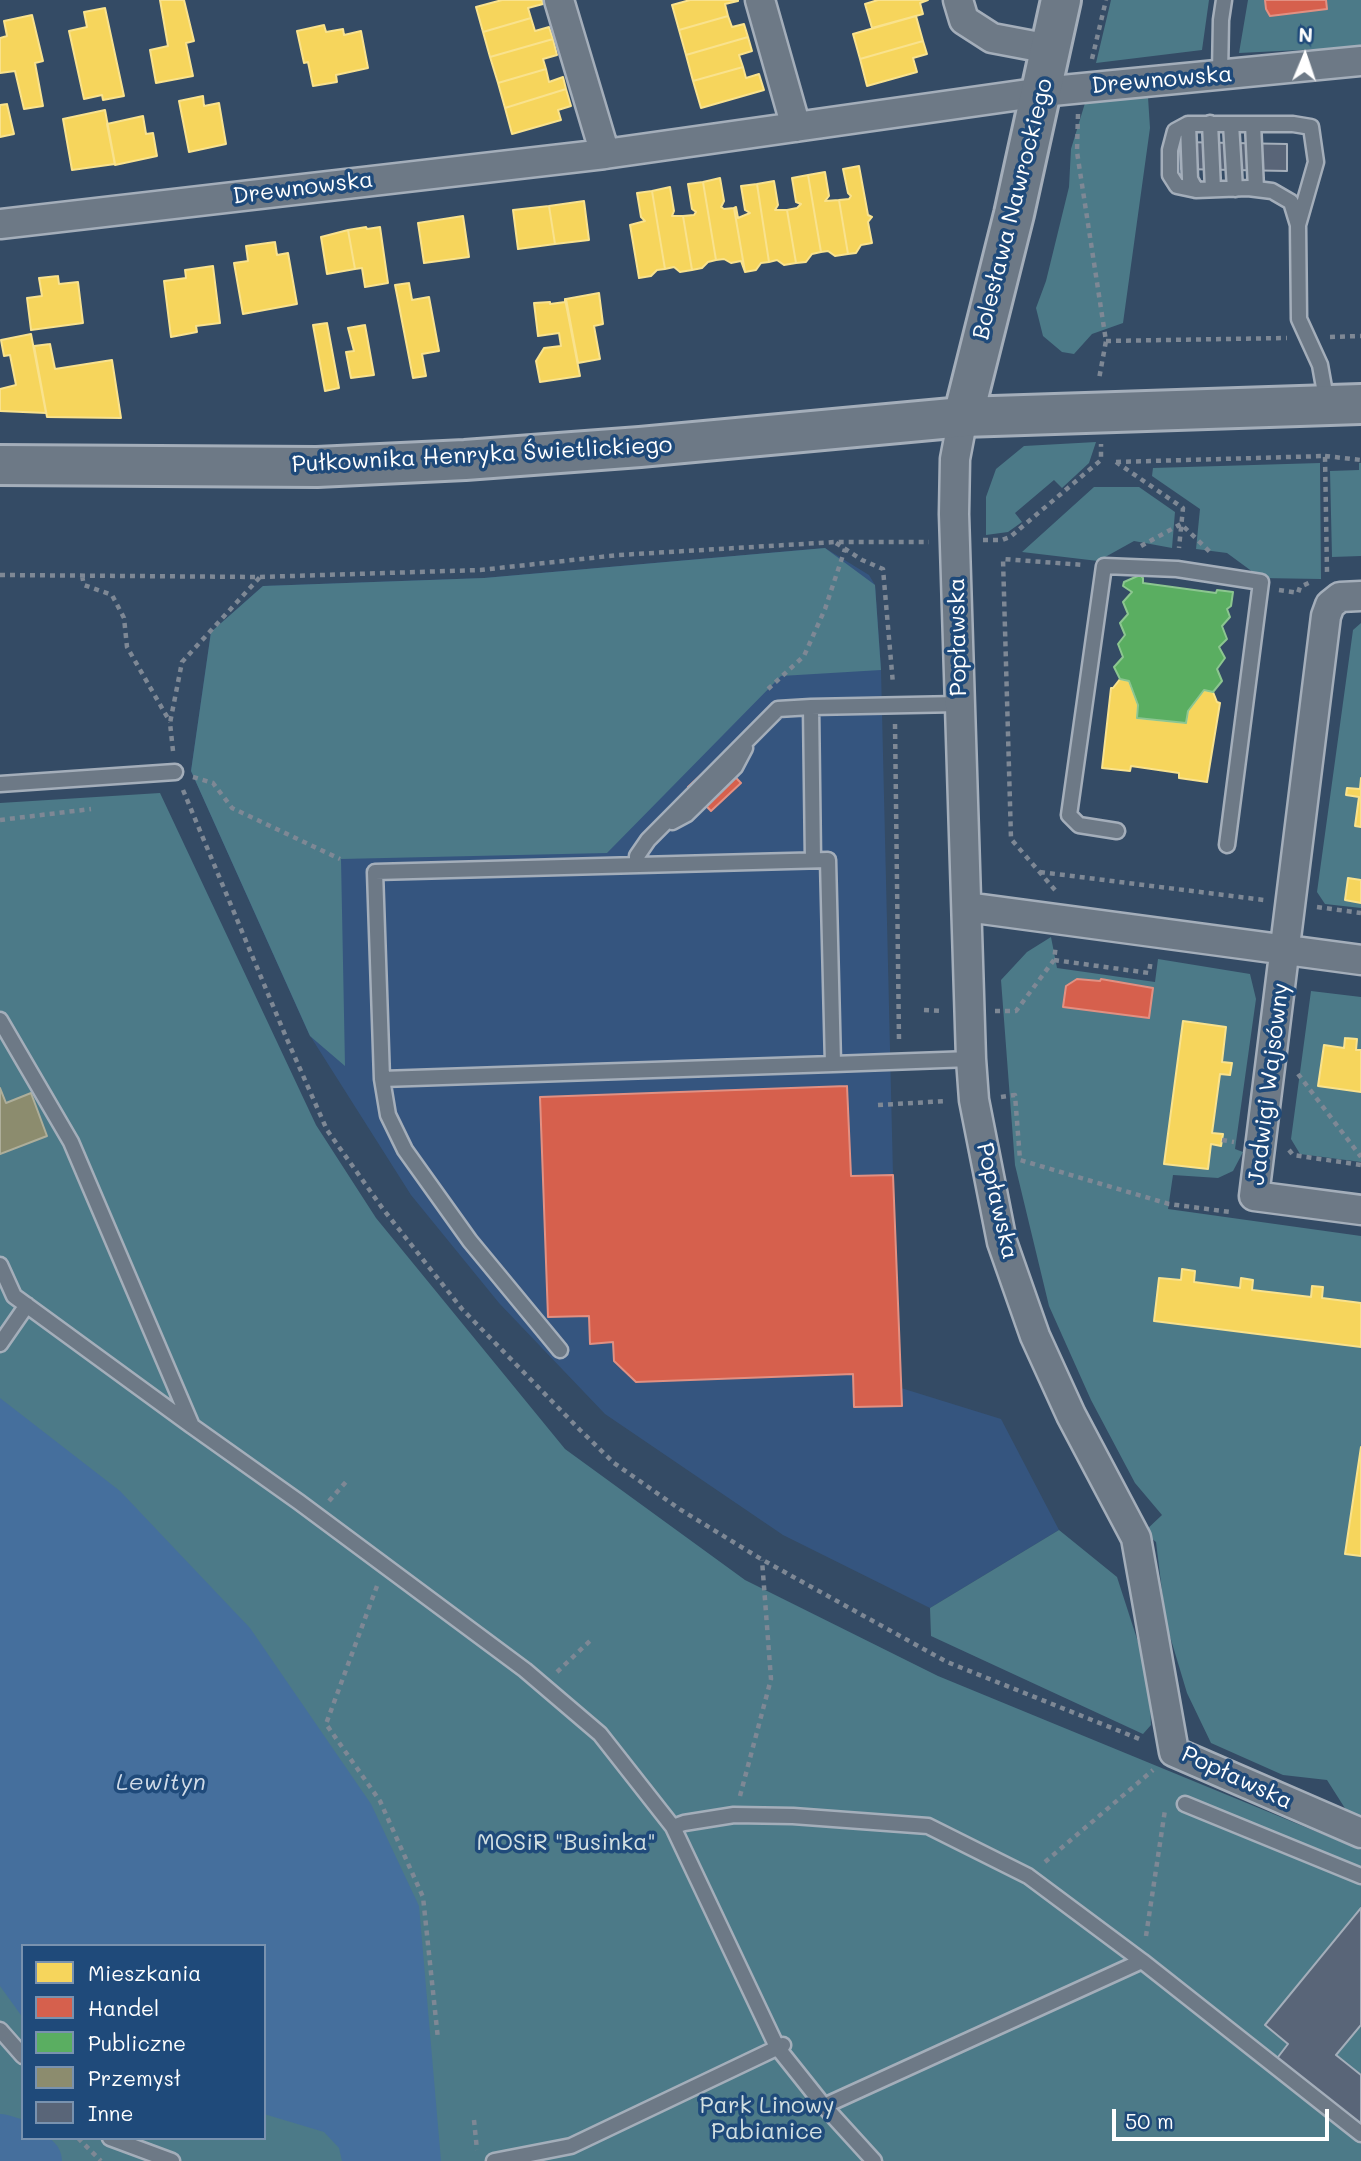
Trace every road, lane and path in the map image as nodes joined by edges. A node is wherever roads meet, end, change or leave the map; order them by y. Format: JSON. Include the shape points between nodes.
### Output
{"nodes":[{"id":1,"x":559,"y":0,"type":"edge"},
{"id":2,"x":760,"y":0,"type":"edge"},
{"id":3,"x":958,"y":0,"type":"edge"},
{"id":4,"x":1061,"y":0,"type":"edge"},
{"id":5,"x":1106,"y":0,"type":"edge"},
{"id":6,"x":1224,"y":0,"type":"edge"},
{"id":7,"x":1050,"y":49,"type":"junction"},
{"id":8,"x":1361,"y":61,"type":"edge"},
{"id":9,"x":1220,"y":75,"type":"junction"},
{"id":10,"x":1083,"y":88,"type":"junction"},
{"id":11,"x":1042,"y":92,"type":"junction"},
{"id":12,"x":1210,"y":123,"type":"junction"},
{"id":13,"x":1231,"y":124,"type":"junction"},
{"id":14,"x":1253,"y":124,"type":"junction"},
{"id":15,"x":796,"y":127,"type":"junction"},
{"id":16,"x":605,"y":154,"type":"junction"},
{"id":17,"x":1213,"y":189,"type":"junction"},
{"id":18,"x":1235,"y":189,"type":"junction"},
{"id":19,"x":1256,"y":189,"type":"junction"},
{"id":20,"x":0,"y":224,"type":"edge"},
{"id":21,"x":1298,"y":225,"type":"junction"},
{"id":22,"x":1361,"y":336,"type":"edge"},
{"id":23,"x":1307,"y":338,"type":"junction"},
{"id":24,"x":1106,"y":341,"type":"junction"},
{"id":25,"x":1099,"y":380,"type":"dead end"},
{"id":26,"x":1344,"y":405,"type":"edge"},
{"id":27,"x":962,"y":418,"type":"junction"},
{"id":28,"x":1101,"y":441,"type":"dead end"},
{"id":29,"x":1325,"y":456,"type":"junction"},
{"id":30,"x":1361,"y":460,"type":"edge"},
{"id":31,"x":0,"y":465,"type":"edge"},
{"id":32,"x":986,"y":540,"type":"dead end"},
{"id":33,"x":835,"y":542,"type":"junction"},
{"id":34,"x":907,"y":543,"type":"dead end"},
{"id":35,"x":845,"y":549,"type":"junction"},
{"id":36,"x":1327,"y":559,"type":"dead end"},
{"id":37,"x":1104,"y":566,"type":"junction"},
{"id":38,"x":1177,"y":569,"type":"junction"},
{"id":39,"x":0,"y":575,"type":"edge"},
{"id":40,"x":82,"y":576,"type":"junction"},
{"id":41,"x":260,"y":577,"type":"junction"},
{"id":42,"x":1361,"y":596,"type":"edge"},
{"id":43,"x":765,"y":692,"type":"dead end"},
{"id":44,"x":960,"y":704,"type":"junction"},
{"id":45,"x":895,"y":705,"type":"junction"},
{"id":46,"x":811,"y":707,"type":"junction"},
{"id":47,"x":170,"y":723,"type":"junction"},
{"id":48,"x":175,"y":772,"type":"junction"},
{"id":49,"x":0,"y":784,"type":"edge"},
{"id":50,"x":91,"y":809,"type":"dead end"},
{"id":51,"x":0,"y":820,"type":"edge"},
{"id":52,"x":1117,"y":831,"type":"dead end"},
{"id":53,"x":1227,"y":845,"type":"dead end"},
{"id":54,"x":340,"y":859,"type":"dead end"},
{"id":55,"x":813,"y":860,"type":"junction"},
{"id":56,"x":637,"y":865,"type":"junction"},
{"id":57,"x":1039,"y":872,"type":"junction"},
{"id":58,"x":1304,"y":905,"type":"junction"},
{"id":59,"x":967,"y":906,"type":"junction"},
{"id":60,"x":1329,"y":908,"type":"dead end"},
{"id":61,"x":1361,"y":913,"type":"edge"},
{"id":62,"x":1060,"y":919,"type":"junction"},
{"id":63,"x":1286,"y":950,"type":"junction"},
{"id":64,"x":1152,"y":953,"type":"dead end"},
{"id":65,"x":1054,"y":960,"type":"junction"},
{"id":66,"x":1361,"y":960,"type":"edge"},
{"id":67,"x":924,"y":1010,"type":"dead end"},
{"id":68,"x":970,"y":1011,"type":"junction"},
{"id":69,"x":0,"y":1020,"type":"edge"},
{"id":70,"x":971,"y":1059,"type":"junction"},
{"id":71,"x":900,"y":1062,"type":"junction"},
{"id":72,"x":833,"y":1064,"type":"junction"},
{"id":73,"x":382,"y":1079,"type":"junction"},
{"id":74,"x":1295,"y":1084,"type":"dead end"},
{"id":75,"x":974,"y":1100,"type":"junction"},
{"id":76,"x":878,"y":1105,"type":"dead end"},
{"id":77,"x":1287,"y":1146,"type":"dead end"},
{"id":78,"x":1361,"y":1157,"type":"edge"},
{"id":79,"x":1361,"y":1165,"type":"edge"},
{"id":80,"x":1361,"y":1210,"type":"edge"},
{"id":81,"x":1239,"y":1213,"type":"dead end"},
{"id":82,"x":0,"y":1265,"type":"edge"},
{"id":83,"x":0,"y":1284,"type":"edge"},
{"id":84,"x":14,"y":1296,"type":"junction"},
{"id":85,"x":27,"y":1306,"type":"junction"},
{"id":86,"x":0,"y":1344,"type":"edge"},
{"id":87,"x":560,"y":1350,"type":"dead end"},
{"id":88,"x":192,"y":1426,"type":"junction"},
{"id":89,"x":761,"y":1559,"type":"junction"},
{"id":90,"x":384,"y":1565,"type":"junction"},
{"id":91,"x":593,"y":1638,"type":"dead end"},
{"id":92,"x":544,"y":1685,"type":"junction"},
{"id":93,"x":1174,"y":1752,"type":"junction"},
{"id":94,"x":1166,"y":1804,"type":"dead end"},
{"id":95,"x":1185,"y":1804,"type":"dead end"},
{"id":96,"x":734,"y":1815,"type":"junction"},
{"id":97,"x":673,"y":1827,"type":"junction"},
{"id":98,"x":1361,"y":1833,"type":"edge"},
{"id":99,"x":1028,"y":1876,"type":"junction"},
{"id":100,"x":1361,"y":1876,"type":"edge"},
{"id":101,"x":1142,"y":1961,"type":"junction"},
{"id":102,"x":0,"y":2030,"type":"edge"},
{"id":103,"x":438,"y":2039,"type":"dead end"},
{"id":104,"x":780,"y":2045,"type":"junction"},
{"id":105,"x":21,"y":2054,"type":"edge"},
{"id":106,"x":824,"y":2106,"type":"junction"},
{"id":107,"x":474,"y":2120,"type":"dead end"},
{"id":108,"x":1361,"y":2134,"type":"edge"},
{"id":109,"x":115,"y":2140,"type":"edge"},
{"id":110,"x":172,"y":2161,"type":"edge"},
{"id":111,"x":478,"y":2161,"type":"edge"},
{"id":112,"x":494,"y":2161,"type":"edge"},
{"id":113,"x":874,"y":2161,"type":"edge"}],
"edges":[{"from":1,"to":16,"type":"street"},
{"from":2,"to":15,"type":"street"},
{"from":3,"to":7,"type":"street","via":[[964,20],[992,38]]},
{"from":4,"to":7,"type":"street","name":"Bolesława Nawrockiego"},
{"from":5,"to":10,"type":"path"},
{"from":6,"to":9,"type":"lane"},
{"from":7,"to":11,"type":"street","name":"Bolesława Nawrockiego"},
{"from":8,"to":9,"type":"street","name":"Drewnowska"},
{"from":9,"to":10,"type":"street","name":"Drewnowska"},
{"from":10,"to":11,"type":"street","name":"Drewnowska"},
{"from":10,"to":24,"type":"path","via":[[1077,152]]},
{"from":11,"to":15,"type":"street","name":"Drewnowska"},
{"from":11,"to":27,"type":"street","name":"Bolesława Nawrockiego"},
{"from":12,"to":13,"type":"lane"},
{"from":12,"to":17,"type":"lane"},
{"from":12,"to":17,"type":"lane","via":[[1188,124],[1175,131],[1170,175],[1177,186]]},
{"from":13,"to":14,"type":"lane"},
{"from":13,"to":18,"type":"lane"},
{"from":14,"to":19,"type":"lane"},
{"from":14,"to":21,"type":"lane","via":[[1311,127],[1316,162]]},
{"from":15,"to":16,"type":"street","name":"Drewnowska"},
{"from":16,"to":20,"type":"street","name":"Drewnowska"},
{"from":17,"to":18,"type":"lane"},
{"from":18,"to":19,"type":"lane"},
{"from":19,"to":21,"type":"lane","via":[[1272,191],[1291,202]]},
{"from":21,"to":23,"type":"lane","via":[[1299,319]]},
{"from":22,"to":23,"type":"path"},
{"from":23,"to":24,"type":"path"},
{"from":23,"to":26,"type":"lane"},
{"from":24,"to":25,"type":"path"},
{"from":26,"to":27,"type":"street","name":"Pułkownika Henryka Świetlickiego"},
{"from":27,"to":31,"type":"street","name":"Pułkownika Henryka Świetlickiego","via":[[640,447],[317,467]]},
{"from":27,"to":44,"type":"street","name":"Popławska","via":[[955,459],[954,514]]},
{"from":28,"to":32,"type":"path","via":[[1101,460],[1010,537]]},
{"from":29,"to":30,"type":"path"},
{"from":29,"to":36,"type":"path"},
{"from":29,"to":38,"type":"path","via":[[1116,461],[1183,508]]},
{"from":33,"to":34,"type":"path"},
{"from":33,"to":35,"type":"path"},
{"from":33,"to":41,"type":"path","via":[[619,555],[480,570]]},
{"from":35,"to":43,"type":"path","via":[[804,656]]},
{"from":35,"to":45,"type":"path","via":[[883,569]]},
{"from":37,"to":38,"type":"lane"},
{"from":37,"to":52,"type":"lane","via":[[1069,815],[1079,825]]},
{"from":37,"to":57,"type":"path","via":[[1003,559],[1011,839]]},
{"from":38,"to":53,"type":"lane","via":[[1261,582]]},
{"from":39,"to":40,"type":"path"},
{"from":40,"to":41,"type":"path"},
{"from":40,"to":47,"type":"path","via":[[84,585],[112,595],[124,618],[127,648]]},
{"from":41,"to":47,"type":"path","via":[[182,662]]},
{"from":42,"to":58,"type":"street","via":[[1340,597],[1326,616]]},
{"from":44,"to":45,"type":"lane"},
{"from":44,"to":59,"type":"street","name":"Popławska"},
{"from":45,"to":46,"type":"lane"},
{"from":45,"to":71,"type":"path"},
{"from":46,"to":55,"type":"lane"},
{"from":46,"to":56,"type":"lane","via":[[778,709],[658,829],[637,856]]},
{"from":47,"to":48,"type":"path"},
{"from":48,"to":49,"type":"lane"},
{"from":48,"to":54,"type":"path","via":[[212,783],[232,808]]},
{"from":48,"to":89,"type":"path","via":[[327,1130],[383,1209],[462,1309],[614,1463]]},
{"from":50,"to":51,"type":"path"},
{"from":55,"to":56,"type":"lane"},
{"from":55,"to":72,"type":"lane","via":[[828,860]]},
{"from":56,"to":73,"type":"lane","via":[[374,872]]},
{"from":57,"to":58,"type":"path"},
{"from":57,"to":62,"type":"path","via":[[1062,900]]},
{"from":58,"to":63,"type":"street"},
{"from":59,"to":62,"type":"street","name":"Jadwigi Wajsówny"},
{"from":59,"to":68,"type":"street","name":"Popławska"},
{"from":60,"to":61,"type":"path"},
{"from":62,"to":63,"type":"street","name":"Jadwigi Wajsówny"},
{"from":62,"to":65,"type":"path"},
{"from":63,"to":66,"type":"street","name":"Jadwigi Wajsówny"},
{"from":63,"to":80,"type":"street","name":"Jadwigi Wajsówny","via":[[1255,1196]]},
{"from":64,"to":65,"type":"path","via":[[1149,973]]},
{"from":65,"to":68,"type":"path","via":[[1016,1011]]},
{"from":67,"to":68,"type":"path"},
{"from":68,"to":70,"type":"street","name":"Popławska"},
{"from":69,"to":88,"type":"lane","via":[[71,1142]]},
{"from":70,"to":71,"type":"lane"},
{"from":70,"to":75,"type":"street","name":"Popławska"},
{"from":71,"to":72,"type":"lane"},
{"from":72,"to":73,"type":"lane"},
{"from":73,"to":87,"type":"lane","via":[[388,1115],[405,1150],[470,1241]]},
{"from":74,"to":78,"type":"path","via":[[1296,1071]]},
{"from":75,"to":76,"type":"path"},
{"from":75,"to":81,"type":"path","via":[[1015,1095],[1020,1160],[1169,1204]]},
{"from":75,"to":93,"type":"street","name":"Popławska","via":[[1002,1242],[1035,1336],[1136,1538]]},
{"from":77,"to":79,"type":"path","via":[[1293,1155]]},
{"from":82,"to":84,"type":"lane"},
{"from":83,"to":84,"type":"lane"},
{"from":84,"to":85,"type":"lane"},
{"from":85,"to":86,"type":"lane"},
{"from":85,"to":88,"type":"lane"},
{"from":88,"to":90,"type":"lane"},
{"from":89,"to":93,"type":"path","via":[[947,1662]]},
{"from":89,"to":96,"type":"path","via":[[771,1679]]},
{"from":90,"to":92,"type":"lane"},
{"from":90,"to":103,"type":"path","via":[[326,1724],[380,1801],[423,1897]]},
{"from":91,"to":92,"type":"path"},
{"from":92,"to":97,"type":"lane","via":[[600,1734]]},
{"from":93,"to":98,"type":"street","name":"Popławska"},
{"from":93,"to":99,"type":"path"},
{"from":94,"to":101,"type":"path"},
{"from":95,"to":100,"type":"lane"},
{"from":96,"to":97,"type":"lane"},
{"from":96,"to":99,"type":"lane","via":[[928,1826]]},
{"from":97,"to":104,"type":"lane"},
{"from":99,"to":101,"type":"lane"},
{"from":101,"to":106,"type":"lane"},
{"from":101,"to":108,"type":"lane"},
{"from":102,"to":105,"type":"lane"},
{"from":104,"to":106,"type":"lane"},
{"from":104,"to":112,"type":"lane","via":[[571,2146]]},
{"from":106,"to":113,"type":"lane"},
{"from":107,"to":111,"type":"path"},
{"from":109,"to":110,"type":"lane"}]}
